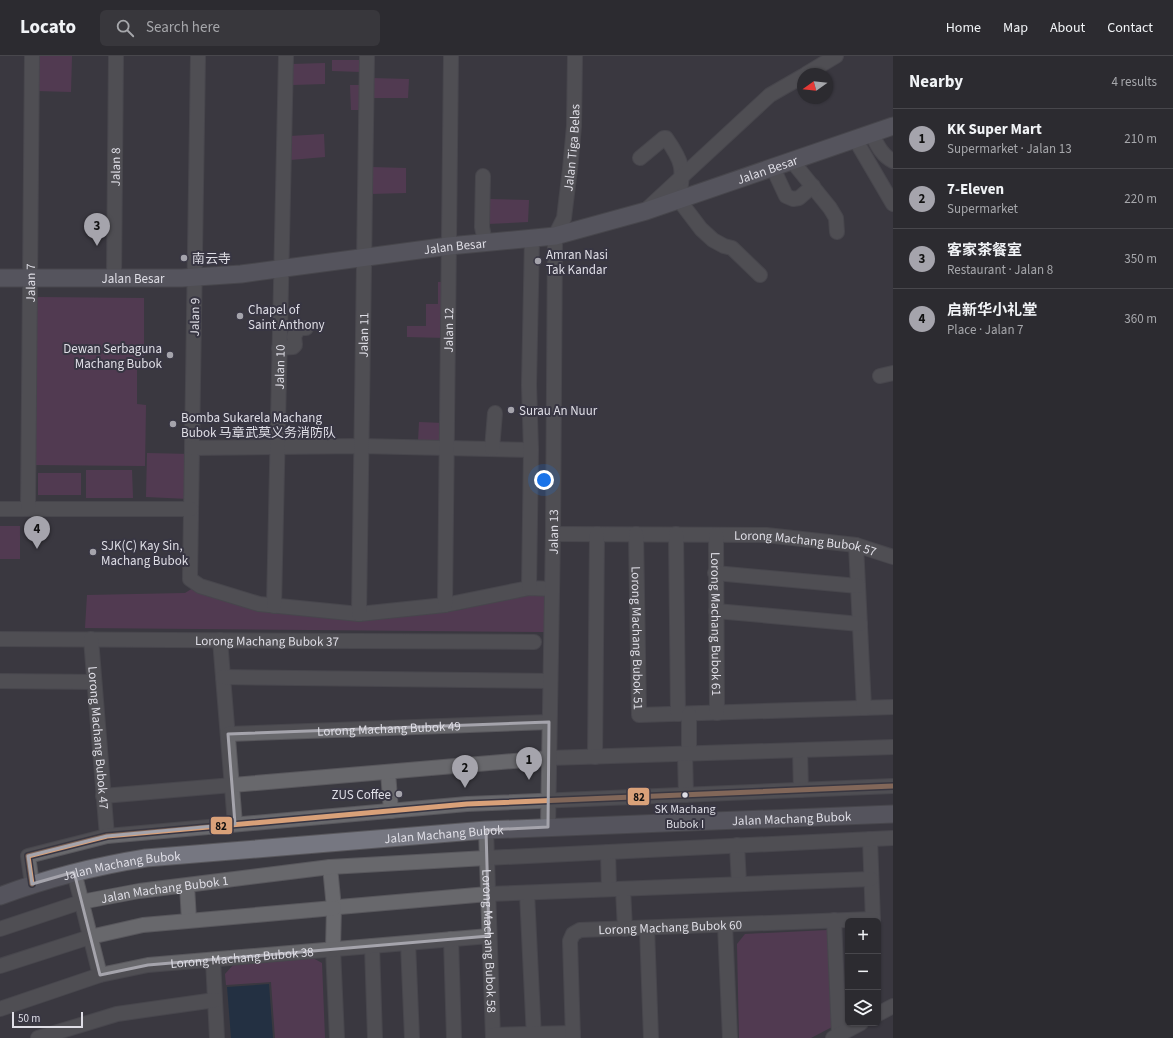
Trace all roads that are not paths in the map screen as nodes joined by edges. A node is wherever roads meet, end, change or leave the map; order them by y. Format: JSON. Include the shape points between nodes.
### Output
{"nodes":[{"id":1,"x":32,"y":56,"type":"edge"},
{"id":2,"x":116,"y":56,"type":"edge"},
{"id":3,"x":198,"y":56,"type":"edge"},
{"id":4,"x":286,"y":56,"type":"edge"},
{"id":5,"x":367,"y":56,"type":"edge"},
{"id":6,"x":451,"y":56,"type":"edge"},
{"id":7,"x":575,"y":56,"type":"edge"},
{"id":8,"x":836,"y":56,"type":"edge"},
{"id":9,"x":816,"y":68,"type":"edge"},
{"id":10,"x":797,"y":79,"type":"edge"},
{"id":11,"x":893,"y":126,"type":"edge"},
{"id":12,"x":871,"y":133,"type":"junction"},
{"id":13,"x":855,"y":139,"type":"junction"},
{"id":14,"x":640,"y":158,"type":"dead end"},
{"id":15,"x":792,"y":161,"type":"junction"},
{"id":16,"x":893,"y":161,"type":"edge"},
{"id":17,"x":773,"y":168,"type":"junction"},
{"id":18,"x":483,"y":176,"type":"dead end"},
{"id":19,"x":682,"y":177,"type":"junction"},
{"id":20,"x":813,"y":186,"type":"junction"},
{"id":21,"x":679,"y":200,"type":"junction"},
{"id":22,"x":893,"y":204,"type":"edge"},
{"id":23,"x":646,"y":211,"type":"junction"},
{"id":24,"x":837,"y":232,"type":"dead end"},
{"id":25,"x":555,"y":236,"type":"junction"},
{"id":26,"x":532,"y":239,"type":"junction"},
{"id":27,"x":485,"y":242,"type":"junction"},
{"id":28,"x":449,"y":246,"type":"junction"},
{"id":29,"x":364,"y":257,"type":"junction"},
{"id":30,"x":280,"y":269,"type":"junction"},
{"id":31,"x":760,"y":274,"type":"dead end"},
{"id":32,"x":195,"y":277,"type":"junction"},
{"id":33,"x":0,"y":278,"type":"edge"},
{"id":34,"x":30,"y":278,"type":"junction"},
{"id":35,"x":114,"y":278,"type":"junction"},
{"id":36,"x":306,"y":328,"type":"dead end"},
{"id":37,"x":279,"y":348,"type":"junction"},
{"id":38,"x":495,"y":413,"type":"dead end"},
{"id":39,"x":277,"y":446,"type":"junction"},
{"id":40,"x":361,"y":446,"type":"junction"},
{"id":41,"x":192,"y":448,"type":"junction"},
{"id":42,"x":446,"y":448,"type":"junction"},
{"id":43,"x":492,"y":449,"type":"junction"},
{"id":44,"x":531,"y":450,"type":"junction"},
{"id":45,"x":0,"y":509,"type":"edge"},
{"id":46,"x":28,"y":509,"type":"junction"},
{"id":47,"x":191,"y":509,"type":"junction"},
{"id":48,"x":553,"y":534,"type":"junction"},
{"id":49,"x":597,"y":534,"type":"junction"},
{"id":50,"x":636,"y":534,"type":"junction"},
{"id":51,"x":676,"y":534,"type":"junction"},
{"id":52,"x":716,"y":535,"type":"junction"},
{"id":53,"x":856,"y":545,"type":"junction"},
{"id":54,"x":893,"y":557,"type":"edge"},
{"id":55,"x":715,"y":573,"type":"junction"},
{"id":56,"x":858,"y":586,"type":"junction"},
{"id":57,"x":529,"y":588,"type":"junction"},
{"id":58,"x":552,"y":589,"type":"junction"},
{"id":59,"x":445,"y":605,"type":"junction"},
{"id":60,"x":274,"y":606,"type":"junction"},
{"id":61,"x":716,"y":611,"type":"junction"},
{"id":62,"x":359,"y":614,"type":"junction"},
{"id":63,"x":860,"y":624,"type":"junction"},
{"id":64,"x":0,"y":639,"type":"edge"},
{"id":65,"x":91,"y":639,"type":"junction"},
{"id":66,"x":220,"y":640,"type":"junction"},
{"id":67,"x":534,"y":642,"type":"dead end"},
{"id":68,"x":223,"y":677,"type":"junction"},
{"id":69,"x":0,"y":681,"type":"edge"},
{"id":70,"x":550,"y":681,"type":"junction"},
{"id":71,"x":94,"y":682,"type":"junction"},
{"id":72,"x":893,"y":707,"type":"edge"},
{"id":73,"x":864,"y":708,"type":"junction"},
{"id":74,"x":717,"y":713,"type":"junction"},
{"id":75,"x":684,"y":714,"type":"junction"},
{"id":76,"x":549,"y":722,"type":"junction"},
{"id":77,"x":228,"y":734,"type":"junction"},
{"id":78,"x":893,"y":747,"type":"edge"},
{"id":79,"x":800,"y":750,"type":"junction"},
{"id":80,"x":687,"y":754,"type":"junction"},
{"id":81,"x":595,"y":757,"type":"junction"},
{"id":82,"x":549,"y":758,"type":"junction"},
{"id":83,"x":388,"y":772,"type":"junction"},
{"id":84,"x":232,"y":785,"type":"junction"},
{"id":85,"x":893,"y":786,"type":"edge"},
{"id":86,"x":801,"y":790,"type":"junction"},
{"id":87,"x":103,"y":796,"type":"junction"},
{"id":88,"x":686,"y":796,"type":"junction"},
{"id":89,"x":548,"y":802,"type":"junction"},
{"id":90,"x":391,"y":811,"type":"junction"},
{"id":91,"x":893,"y":814,"type":"edge"},
{"id":92,"x":236,"y":824,"type":"junction"},
{"id":93,"x":548,"y":827,"type":"junction"},
{"id":94,"x":107,"y":836,"type":"junction"},
{"id":95,"x":893,"y":838,"type":"edge"},
{"id":96,"x":870,"y":839,"type":"junction"},
{"id":97,"x":486,"y":844,"type":"junction"},
{"id":98,"x":737,"y":846,"type":"junction"},
{"id":99,"x":608,"y":852,"type":"junction"},
{"id":100,"x":332,"y":867,"type":"junction"},
{"id":101,"x":74,"y":872,"type":"junction"},
{"id":102,"x":871,"y":879,"type":"junction"},
{"id":103,"x":32,"y":884,"type":"junction"},
{"id":104,"x":739,"y":884,"type":"junction"},
{"id":105,"x":187,"y":886,"type":"junction"},
{"id":106,"x":616,"y":889,"type":"junction"},
{"id":107,"x":527,"y":893,"type":"junction"},
{"id":108,"x":488,"y":894,"type":"junction"},
{"id":109,"x":0,"y":896,"type":"edge"},
{"id":110,"x":82,"y":902,"type":"junction"},
{"id":111,"x":336,"y":907,"type":"junction"},
{"id":112,"x":873,"y":918,"type":"edge"},
{"id":113,"x":189,"y":920,"type":"junction"},
{"id":114,"x":834,"y":920,"type":"junction"},
{"id":115,"x":845,"y":920,"type":"edge"},
{"id":116,"x":725,"y":924,"type":"junction"},
{"id":117,"x":647,"y":928,"type":"junction"},
{"id":118,"x":0,"y":929,"type":"edge"},
{"id":119,"x":624,"y":929,"type":"junction"},
{"id":120,"x":489,"y":936,"type":"junction"},
{"id":121,"x":90,"y":937,"type":"junction"},
{"id":122,"x":451,"y":939,"type":"junction"},
{"id":123,"x":408,"y":943,"type":"junction"},
{"id":124,"x":372,"y":946,"type":"junction"},
{"id":125,"x":334,"y":950,"type":"junction"},
{"id":126,"x":213,"y":960,"type":"junction"},
{"id":127,"x":0,"y":966,"type":"edge"},
{"id":128,"x":100,"y":975,"type":"junction"},
{"id":129,"x":215,"y":1000,"type":"junction"},
{"id":130,"x":893,"y":1006,"type":"edge"},
{"id":131,"x":0,"y":1009,"type":"edge"},
{"id":132,"x":881,"y":1012,"type":"edge"},
{"id":133,"x":855,"y":1026,"type":"edge"},
{"id":134,"x":534,"y":1036,"type":"edge"},
{"id":135,"x":573,"y":1036,"type":"edge"},
{"id":136,"x":836,"y":1036,"type":"edge"},
{"id":137,"x":493,"y":1037,"type":"edge"},
{"id":138,"x":38,"y":1038,"type":"edge"},
{"id":139,"x":217,"y":1038,"type":"edge"},
{"id":140,"x":337,"y":1038,"type":"edge"},
{"id":141,"x":375,"y":1038,"type":"edge"},
{"id":142,"x":412,"y":1038,"type":"edge"},
{"id":143,"x":454,"y":1038,"type":"edge"},
{"id":144,"x":651,"y":1038,"type":"edge"},
{"id":145,"x":730,"y":1038,"type":"edge"}],
"edges":[{"from":1,"to":34,"type":"street","name":"Jalan 7"},
{"from":2,"to":35,"type":"street","name":"Jalan 8"},
{"from":3,"to":32,"type":"street","name":"Jalan 9"},
{"from":4,"to":30,"type":"street","name":"Jalan 10"},
{"from":5,"to":29,"type":"street","name":"Jalan 11"},
{"from":6,"to":28,"type":"street","name":"Jalan 12"},
{"from":7,"to":25,"type":"street","name":"Jalan Tiga Belas","via":[[574,126],[570,169],[564,218]]},
{"from":8,"to":9,"type":"street"},
{"from":10,"to":19,"type":"street","via":[[770,95]]},
{"from":11,"to":12,"type":"main road","name":"Jalan Besar"},
{"from":12,"to":13,"type":"main road","name":"Jalan Besar"},
{"from":12,"to":16,"type":"street","via":[[880,150]]},
{"from":13,"to":15,"type":"main road","name":"Jalan Besar"},
{"from":13,"to":22,"type":"street"},
{"from":14,"to":19,"type":"street","via":[[666,138],[682,165]]},
{"from":15,"to":17,"type":"main road","name":"Jalan Besar"},
{"from":15,"to":20,"type":"street"},
{"from":17,"to":20,"type":"street","via":[[786,196],[799,198]]},
{"from":17,"to":21,"type":"main road","name":"Jalan Besar"},
{"from":18,"to":27,"type":"street","via":[[482,227]]},
{"from":19,"to":21,"type":"street"},
{"from":19,"to":23,"type":"street"},
{"from":20,"to":24,"type":"street","via":[[836,218]]},
{"from":21,"to":23,"type":"main road","name":"Jalan Besar"},
{"from":21,"to":31,"type":"street","via":[[713,240],[732,248]]},
{"from":23,"to":25,"type":"main road","name":"Jalan Besar"},
{"from":25,"to":26,"type":"main road","name":"Jalan Besar"},
{"from":25,"to":48,"type":"street","name":"Jalan 13"},
{"from":26,"to":27,"type":"main road","name":"Jalan Besar"},
{"from":26,"to":44,"type":"street","via":[[528,384]]},
{"from":27,"to":28,"type":"main road","name":"Jalan Besar"},
{"from":28,"to":29,"type":"main road","name":"Jalan Besar"},
{"from":28,"to":42,"type":"street","name":"Jalan 12"},
{"from":29,"to":30,"type":"main road","name":"Jalan Besar"},
{"from":29,"to":40,"type":"street","name":"Jalan 11"},
{"from":30,"to":32,"type":"main road","name":"Jalan Besar"},
{"from":30,"to":37,"type":"street","name":"Jalan 10"},
{"from":32,"to":35,"type":"main road","name":"Jalan Besar"},
{"from":32,"to":41,"type":"street","name":"Jalan 9"},
{"from":33,"to":34,"type":"main road","name":"Jalan Besar"},
{"from":34,"to":35,"type":"main road","name":"Jalan Besar"},
{"from":34,"to":46,"type":"street","name":"Jalan 7"},
{"from":36,"to":37,"type":"street","via":[[299,328],[294,336],[294,347]]},
{"from":37,"to":39,"type":"street","name":"Jalan 10"},
{"from":38,"to":43,"type":"street"},
{"from":39,"to":40,"type":"street"},
{"from":39,"to":41,"type":"street"},
{"from":39,"to":60,"type":"street","name":"Jalan 10"},
{"from":40,"to":42,"type":"street"},
{"from":40,"to":62,"type":"street","name":"Jalan 11"},
{"from":41,"to":47,"type":"street","name":"Jalan 9"},
{"from":42,"to":43,"type":"street"},
{"from":42,"to":59,"type":"street","name":"Jalan 12"},
{"from":43,"to":44,"type":"street"},
{"from":44,"to":57,"type":"street"},
{"from":45,"to":46,"type":"street"},
{"from":46,"to":47,"type":"street"},
{"from":47,"to":60,"type":"street","name":"Jalan 9","via":[[190,579],[200,586]]},
{"from":48,"to":49,"type":"street"},
{"from":48,"to":58,"type":"street","name":"Jalan 13"},
{"from":49,"to":50,"type":"street"},
{"from":49,"to":81,"type":"street"},
{"from":50,"to":51,"type":"street","name":"Lorong Machang Bubok 57"},
{"from":50,"to":75,"type":"street","name":"Lorong Machang Bubok 51","via":[[639,715]]},
{"from":51,"to":52,"type":"street","name":"Lorong Machang Bubok 57"},
{"from":51,"to":75,"type":"street"},
{"from":52,"to":53,"type":"street","name":"Lorong Machang Bubok 57","via":[[766,535]]},
{"from":52,"to":55,"type":"street","name":"Lorong Machang Bubok 61"},
{"from":53,"to":54,"type":"street","name":"Lorong Machang Bubok 57"},
{"from":53,"to":56,"type":"street"},
{"from":55,"to":56,"type":"street"},
{"from":55,"to":61,"type":"street","name":"Lorong Machang Bubok 61"},
{"from":56,"to":63,"type":"street"},
{"from":57,"to":58,"type":"street"},
{"from":57,"to":59,"type":"street"},
{"from":58,"to":70,"type":"street","name":"Jalan 13"},
{"from":59,"to":62,"type":"street"},
{"from":60,"to":62,"type":"street"},
{"from":61,"to":63,"type":"street"},
{"from":61,"to":74,"type":"street","name":"Lorong Machang Bubok 61"},
{"from":63,"to":73,"type":"street"},
{"from":64,"to":65,"type":"street","name":"Lorong Machang Bubok 37"},
{"from":65,"to":66,"type":"street","name":"Lorong Machang Bubok 37"},
{"from":65,"to":71,"type":"street","name":"Lorong Machang Bubok 47"},
{"from":66,"to":67,"type":"street","name":"Lorong Machang Bubok 37"},
{"from":66,"to":68,"type":"street"},
{"from":68,"to":70,"type":"street"},
{"from":68,"to":77,"type":"street"},
{"from":69,"to":71,"type":"street"},
{"from":70,"to":76,"type":"street","name":"Jalan 13"},
{"from":71,"to":87,"type":"street","name":"Lorong Machang Bubok 47"},
{"from":72,"to":73,"type":"street","name":"Lorong Machang Bubok 51"},
{"from":73,"to":74,"type":"street","name":"Lorong Machang Bubok 51"},
{"from":74,"to":75,"type":"street","name":"Lorong Machang Bubok 51"},
{"from":75,"to":80,"type":"street"},
{"from":76,"to":77,"type":"street","name":"Lorong Machang Bubok 49"},
{"from":76,"to":82,"type":"street","name":"Jalan 13"},
{"from":77,"to":84,"type":"street"},
{"from":78,"to":79,"type":"street"},
{"from":79,"to":80,"type":"street"},
{"from":79,"to":86,"type":"street"},
{"from":80,"to":81,"type":"street"},
{"from":80,"to":88,"type":"street"},
{"from":81,"to":82,"type":"street"},
{"from":82,"to":83,"type":"street"},
{"from":82,"to":89,"type":"street","name":"Jalan 13"},
{"from":83,"to":84,"type":"street"},
{"from":83,"to":90,"type":"street"},
{"from":84,"to":87,"type":"street"},
{"from":84,"to":92,"type":"street"},
{"from":85,"to":86,"type":"street"},
{"from":86,"to":88,"type":"street"},
{"from":87,"to":94,"type":"street","name":"Lorong Machang Bubok 47"},
{"from":88,"to":89,"type":"street"},
{"from":89,"to":90,"type":"street","via":[[467,804]]},
{"from":89,"to":93,"type":"street","name":"Jalan 13"},
{"from":90,"to":92,"type":"street"},
{"from":91,"to":93,"type":"main road","name":"Jalan Machang Bubok"},
{"from":92,"to":94,"type":"street"},
{"from":93,"to":97,"type":"main road","name":"Jalan Machang Bubok"},
{"from":94,"to":103,"type":"street","via":[[28,856]]},
{"from":95,"to":96,"type":"street","name":"Jalan Machang Bubok"},
{"from":96,"to":98,"type":"street","name":"Jalan Machang Bubok"},
{"from":96,"to":102,"type":"street"},
{"from":97,"to":99,"type":"street","name":"Jalan Machang Bubok"},
{"from":97,"to":100,"type":"street","name":"Jalan Machang Bubok 1"},
{"from":97,"to":101,"type":"main road","name":"Jalan Machang Bubok","via":[[146,858]]},
{"from":97,"to":108,"type":"street","name":"Lorong Machang Bubok 58"},
{"from":98,"to":99,"type":"street","name":"Jalan Machang Bubok"},
{"from":98,"to":104,"type":"street"},
{"from":99,"to":106,"type":"street"},
{"from":100,"to":105,"type":"street","name":"Jalan Machang Bubok 1"},
{"from":100,"to":111,"type":"street"},
{"from":101,"to":103,"type":"main road","name":"Jalan Machang Bubok"},
{"from":101,"to":110,"type":"street"},
{"from":102,"to":104,"type":"street"},
{"from":102,"to":112,"type":"street"},
{"from":103,"to":109,"type":"main road","name":"Jalan Machang Bubok"},
{"from":104,"to":106,"type":"street"},
{"from":105,"to":110,"type":"street","name":"Jalan Machang Bubok 1","via":[[139,891]]},
{"from":105,"to":113,"type":"street"},
{"from":106,"to":107,"type":"street"},
{"from":106,"to":119,"type":"street"},
{"from":107,"to":108,"type":"street"},
{"from":107,"to":134,"type":"street"},
{"from":108,"to":111,"type":"street"},
{"from":108,"to":120,"type":"street","name":"Lorong Machang Bubok 58"},
{"from":110,"to":118,"type":"street","name":"Jalan Machang Bubok 1"},
{"from":110,"to":121,"type":"street"},
{"from":111,"to":113,"type":"street"},
{"from":111,"to":125,"type":"street"},
{"from":113,"to":121,"type":"street","via":[[143,925]]},
{"from":114,"to":115,"type":"street","name":"Lorong Machang Bubok 60"},
{"from":114,"to":116,"type":"street","name":"Lorong Machang Bubok 60"},
{"from":114,"to":136,"type":"street"},
{"from":116,"to":117,"type":"street","name":"Lorong Machang Bubok 60"},
{"from":116,"to":145,"type":"street"},
{"from":117,"to":119,"type":"street","name":"Lorong Machang Bubok 60"},
{"from":117,"to":144,"type":"street"},
{"from":119,"to":135,"type":"street","name":"Lorong Machang Bubok 60","via":[[580,930],[573,934],[570,940]]},
{"from":120,"to":122,"type":"street","name":"Lorong Machang Bubok 38"},
{"from":120,"to":137,"type":"street","name":"Lorong Machang Bubok 58"},
{"from":121,"to":127,"type":"street"},
{"from":121,"to":128,"type":"street"},
{"from":122,"to":123,"type":"street","name":"Lorong Machang Bubok 38"},
{"from":122,"to":143,"type":"street"},
{"from":123,"to":124,"type":"street","name":"Lorong Machang Bubok 38"},
{"from":123,"to":142,"type":"street"},
{"from":124,"to":125,"type":"street","name":"Lorong Machang Bubok 38"},
{"from":124,"to":141,"type":"street"},
{"from":125,"to":126,"type":"street","name":"Lorong Machang Bubok 38"},
{"from":125,"to":140,"type":"street"},
{"from":126,"to":128,"type":"street","name":"Lorong Machang Bubok 38","via":[[148,965]]},
{"from":126,"to":129,"type":"street"},
{"from":128,"to":131,"type":"street","name":"Lorong Machang Bubok 38"},
{"from":129,"to":138,"type":"street","via":[[117,1014]]},
{"from":129,"to":139,"type":"street"},
{"from":130,"to":132,"type":"street"},
{"from":133,"to":136,"type":"street"},
{"from":134,"to":135,"type":"street"},
{"from":134,"to":137,"type":"street"}]}
